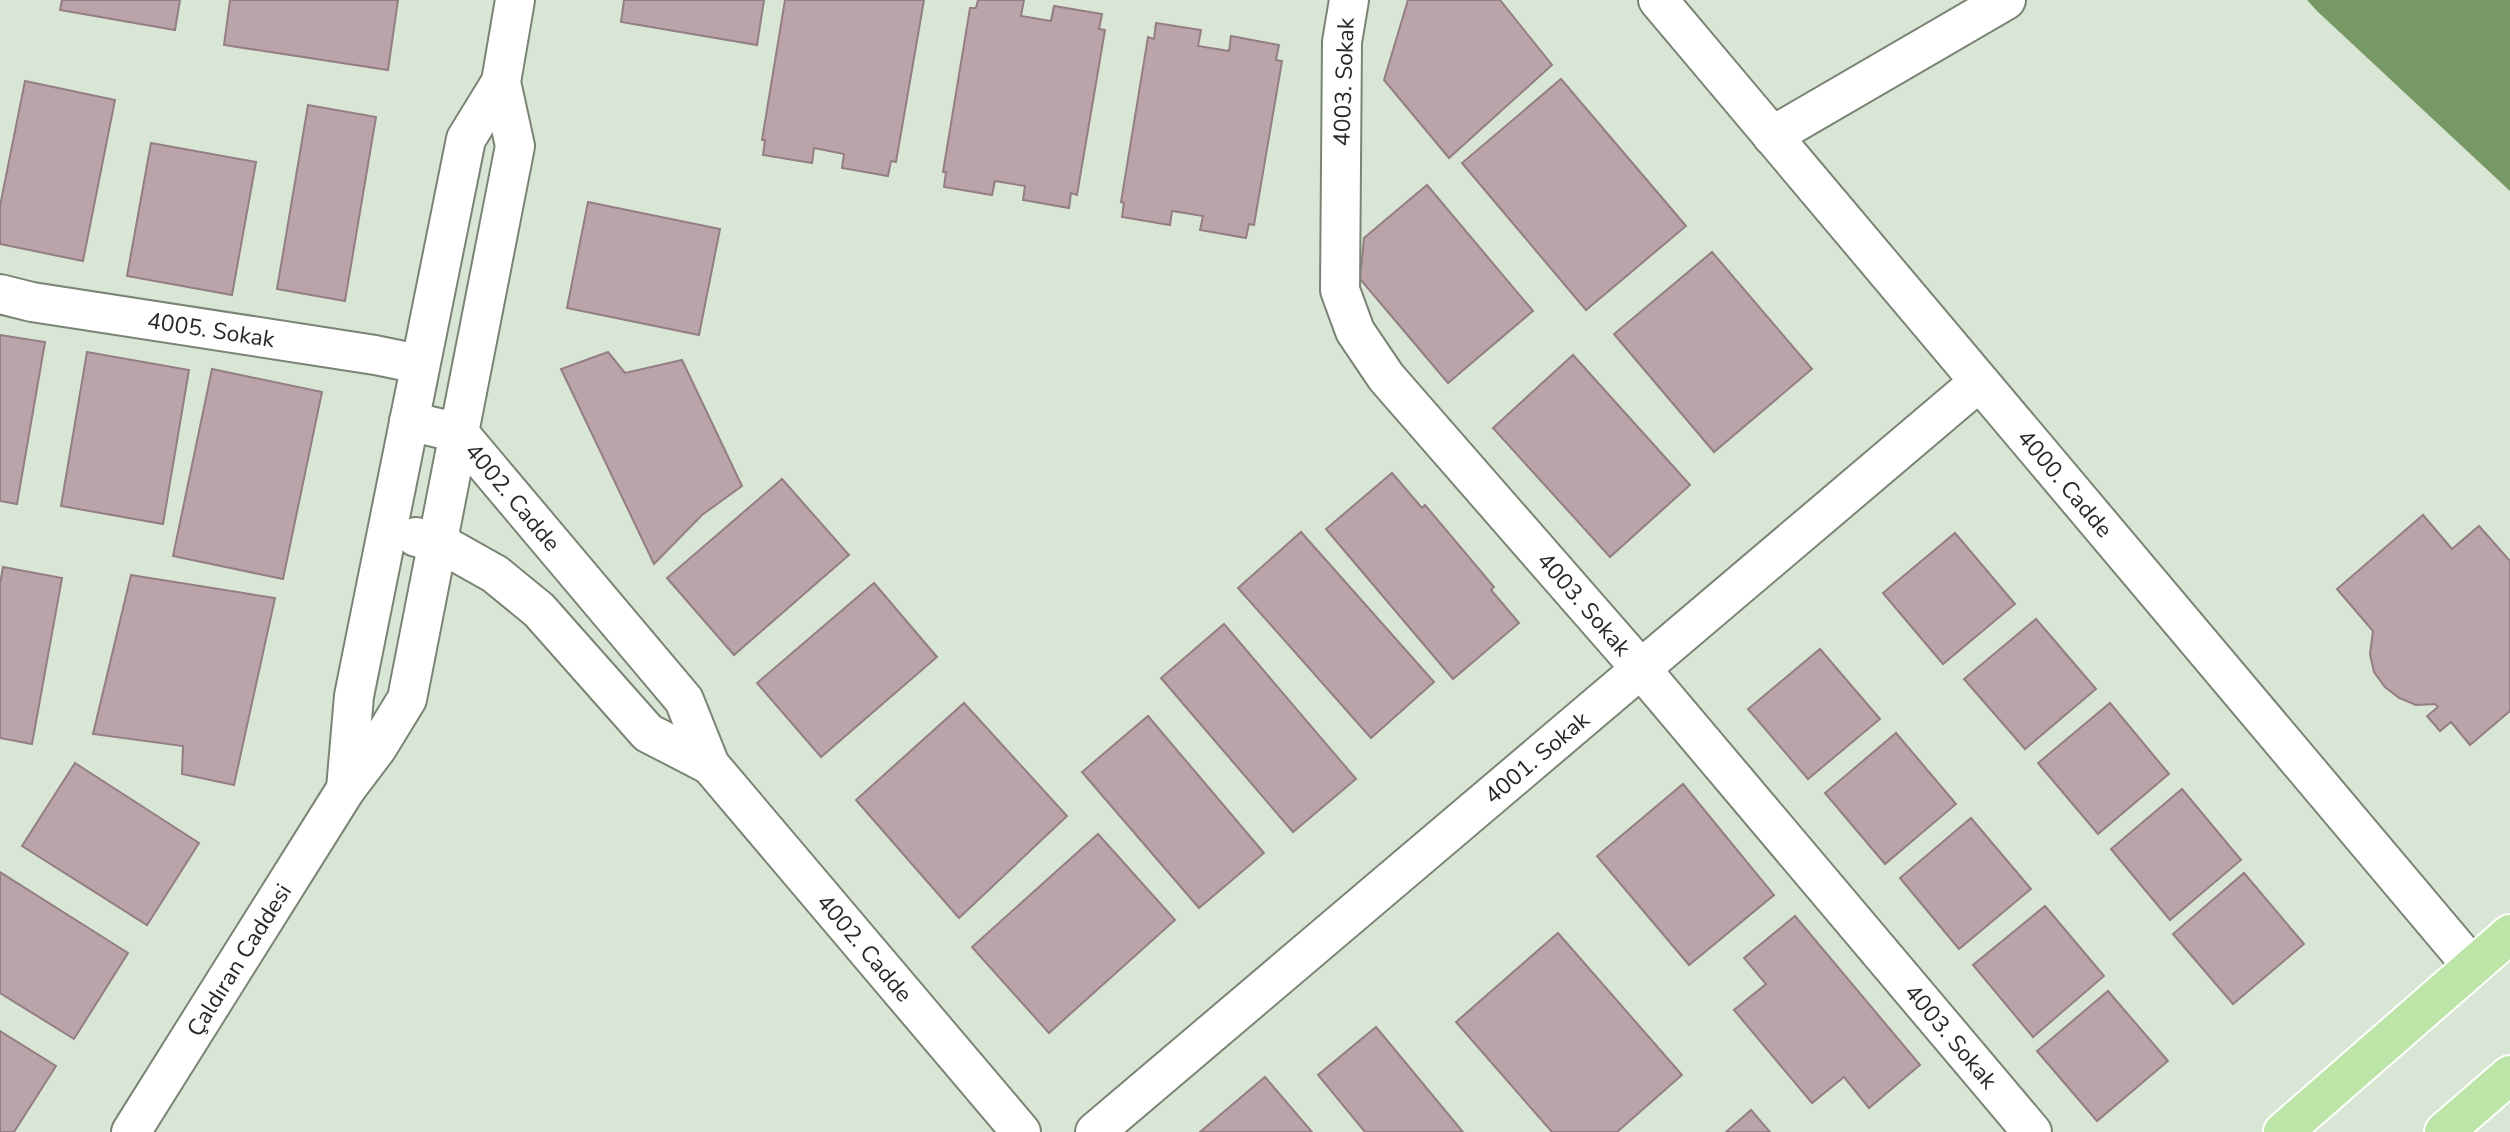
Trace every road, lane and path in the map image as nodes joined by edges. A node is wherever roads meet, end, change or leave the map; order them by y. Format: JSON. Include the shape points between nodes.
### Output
{"nodes":[{"id":1,"x":515,"y":0,"type":"edge"},
{"id":2,"x":1349,"y":0,"type":"edge"},
{"id":3,"x":1658,"y":0,"type":"edge"},
{"id":4,"x":2006,"y":0,"type":"edge"},
{"id":5,"x":501,"y":82,"type":"junction"},
{"id":6,"x":1772,"y":136,"type":"junction"},
{"id":7,"x":0,"y":294,"type":"edge"},
{"id":8,"x":419,"y":364,"type":"junction"},
{"id":9,"x":1979,"y":382,"type":"junction"},
{"id":10,"x":409,"y":421,"type":"junction"},
{"id":11,"x":459,"y":433,"type":"junction"},
{"id":12,"x":386,"y":531,"type":"junction"},
{"id":13,"x":438,"y":542,"type":"junction"},
{"id":14,"x":1641,"y":669,"type":"junction"},
{"id":15,"x":710,"y":765,"type":"junction"},
{"id":16,"x":346,"y":789,"type":"junction"},
{"id":17,"x":2510,"y":934,"type":"edge"},
{"id":18,"x":2472,"y":966,"type":"junction"},
{"id":19,"x":2510,"y":1075,"type":"edge"},
{"id":20,"x":138,"y":1129,"type":"edge"},
{"id":21,"x":1021,"y":1132,"type":"edge"},
{"id":22,"x":1095,"y":1132,"type":"edge"},
{"id":23,"x":2032,"y":1132,"type":"edge"},
{"id":24,"x":2283,"y":1132,"type":"edge"},
{"id":25,"x":2444,"y":1132,"type":"edge"}],
"edges":[{"from":1,"to":5,"type":"street","name":"4002. Cadde"},
{"from":2,"to":14,"type":"street","name":"4003. Sokak","via":[[1342,42],[1340,290],[1355,331],[1386,377]]},
{"from":3,"to":6,"type":"street","name":"4000. Cadde"},
{"from":4,"to":6,"type":"street"},
{"from":5,"to":8,"type":"street","name":"4002. Cadde","via":[[466,139]]},
{"from":5,"to":11,"type":"street","name":"4002. Cadde","via":[[514,146]]},
{"from":6,"to":9,"type":"street","name":"4000. Cadde"},
{"from":7,"to":8,"type":"street","name":"4005. Sokak"},
{"from":8,"to":10,"type":"street","name":"4002. Cadde"},
{"from":9,"to":14,"type":"street","name":"4001. Sokak"},
{"from":9,"to":18,"type":"street","name":"4000. Cadde"},
{"from":10,"to":11,"type":"street","name":"4002. Cadde"},
{"from":10,"to":12,"type":"street","name":"4002. Cadde"},
{"from":11,"to":13,"type":"street","name":"4002. Cadde"},
{"from":11,"to":15,"type":"street","name":"4002. Cadde","via":[[684,700]]},
{"from":12,"to":13,"type":"street","name":"4002. Cadde"},
{"from":12,"to":16,"type":"street","name":"Çaldıran Caddesi","via":[[354,696]]},
{"from":13,"to":15,"type":"street","name":"4002. Cadde","via":[[495,574],[538,610],[648,733]]},
{"from":13,"to":16,"type":"street","name":"Çaldıran Caddesi","via":[[407,699]]},
{"from":14,"to":22,"type":"street","name":"4001. Sokak"},
{"from":14,"to":23,"type":"street","name":"4003. Sokak"},
{"from":15,"to":21,"type":"street","name":"4002. Cadde"},
{"from":16,"to":20,"type":"street","name":"Çaldıran Caddesi"},
{"from":17,"to":18,"type":"main road"},
{"from":18,"to":24,"type":"main road"},
{"from":19,"to":25,"type":"main road"}]}
